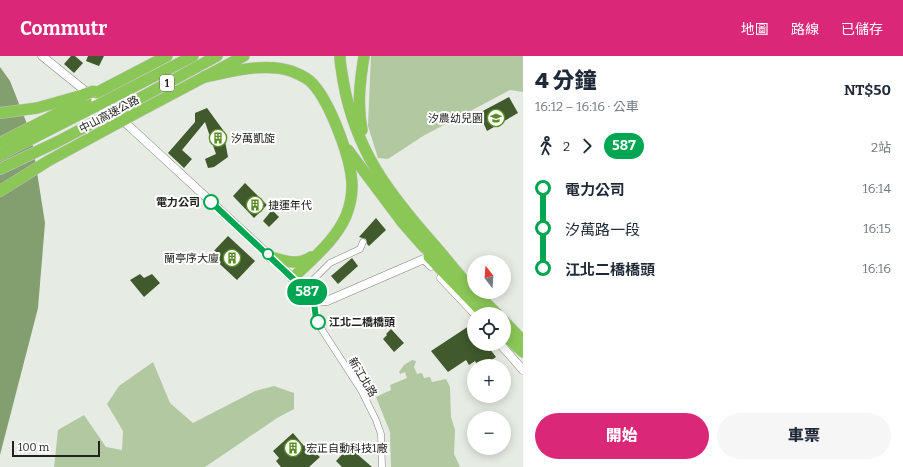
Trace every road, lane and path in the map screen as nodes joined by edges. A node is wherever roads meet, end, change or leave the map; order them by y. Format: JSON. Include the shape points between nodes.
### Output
{"nodes":[{"id":1,"x":42,"y":56,"type":"edge"},
{"id":2,"x":167,"y":56,"type":"edge"},
{"id":3,"x":193,"y":56,"type":"edge"},
{"id":4,"x":217,"y":56,"type":"edge"},
{"id":5,"x":244,"y":56,"type":"edge"},
{"id":6,"x":333,"y":56,"type":"edge"},
{"id":7,"x":340,"y":56,"type":"edge"},
{"id":8,"x":364,"y":56,"type":"edge"},
{"id":9,"x":204,"y":77,"type":"junction"},
{"id":10,"x":90,"y":94,"type":"junction"},
{"id":11,"x":0,"y":113,"type":"edge"},
{"id":12,"x":56,"y":142,"type":"junction"},
{"id":13,"x":0,"y":143,"type":"edge"},
{"id":14,"x":343,"y":144,"type":"junction"},
{"id":15,"x":0,"y":155,"type":"edge"},
{"id":16,"x":0,"y":169,"type":"edge"},
{"id":17,"x":0,"y":174,"type":"edge"},
{"id":18,"x":373,"y":174,"type":"junction"},
{"id":19,"x":0,"y":191,"type":"edge"},
{"id":20,"x":363,"y":242,"type":"dead end"},
{"id":21,"x":424,"y":247,"type":"junction"},
{"id":22,"x":320,"y":252,"type":"junction"},
{"id":23,"x":271,"y":257,"type":"junction"},
{"id":24,"x":460,"y":277,"type":"junction"},
{"id":25,"x":293,"y":278,"type":"junction"},
{"id":26,"x":467,"y":284,"type":"edge"},
{"id":27,"x":304,"y":289,"type":"junction"},
{"id":28,"x":483,"y":299,"type":"edge"},
{"id":29,"x":314,"y":302,"type":"junction"},
{"id":30,"x":468,"y":307,"type":"edge"},
{"id":31,"x":477,"y":307,"type":"edge"},
{"id":32,"x":490,"y":307,"type":"edge"},
{"id":33,"x":511,"y":326,"type":"edge"},
{"id":34,"x":511,"y":328,"type":"edge"},
{"id":35,"x":523,"y":334,"type":"edge"},
{"id":36,"x":511,"y":341,"type":"edge"},
{"id":37,"x":523,"y":341,"type":"edge"},
{"id":38,"x":506,"y":351,"type":"edge"},
{"id":39,"x":523,"y":352,"type":"edge"},
{"id":40,"x":523,"y":370,"type":"edge"},
{"id":41,"x":382,"y":467,"type":"edge"}],
"edges":[{"from":1,"to":23,"type":"street","via":[[130,127]]},
{"from":2,"to":10,"type":"highway"},
{"from":3,"to":15,"type":"highway","name":"中山高速公路","number":"1"},
{"from":4,"to":12,"type":"highway","name":"中山高速公路","number":"1"},
{"from":5,"to":9,"type":"highway"},
{"from":6,"to":18,"type":"highway","via":[[336,82],[347,124]]},
{"from":7,"to":18,"type":"highway","via":[[346,99]]},
{"from":8,"to":18,"type":"highway","via":[[359,111]]},
{"from":9,"to":14,"type":"highway","via":[[273,68],[301,75],[312,82],[325,100]]},
{"from":9,"to":19,"type":"highway","via":[[48,161]]},
{"from":10,"to":11,"type":"highway","via":[[37,108]]},
{"from":10,"to":13,"type":"highway"},
{"from":12,"to":16,"type":"highway","name":"中山高速公路","number":"1"},
{"from":12,"to":17,"type":"highway"},
{"from":14,"to":18,"type":"highway","via":[[358,165]]},
{"from":14,"to":22,"type":"highway","via":[[352,178],[351,202],[338,230]]},
{"from":18,"to":21,"type":"highway","via":[[386,203]]},
{"from":18,"to":24,"type":"highway"},
{"from":20,"to":27,"type":"street","via":[[360,249],[330,263]]},
{"from":21,"to":24,"type":"highway","via":[[453,275]]},
{"from":21,"to":31,"type":"highway","via":[[428,256]]},
{"from":22,"to":23,"type":"highway","via":[[302,262],[286,262]]},
{"from":22,"to":25,"type":"highway"},
{"from":23,"to":25,"type":"street"},
{"from":24,"to":26,"type":"highway"},
{"from":25,"to":27,"type":"street"},
{"from":27,"to":29,"type":"street"},
{"from":28,"to":32,"type":"highway"},
{"from":29,"to":30,"type":"street","via":[[327,301],[424,259]]},
{"from":29,"to":41,"type":"street","name":"新江北路","via":[[316,319],[361,390],[376,420],[381,434]]},
{"from":33,"to":35,"type":"highway"},
{"from":34,"to":37,"type":"highway"},
{"from":36,"to":39,"type":"highway"},
{"from":38,"to":40,"type":"street"}]}
